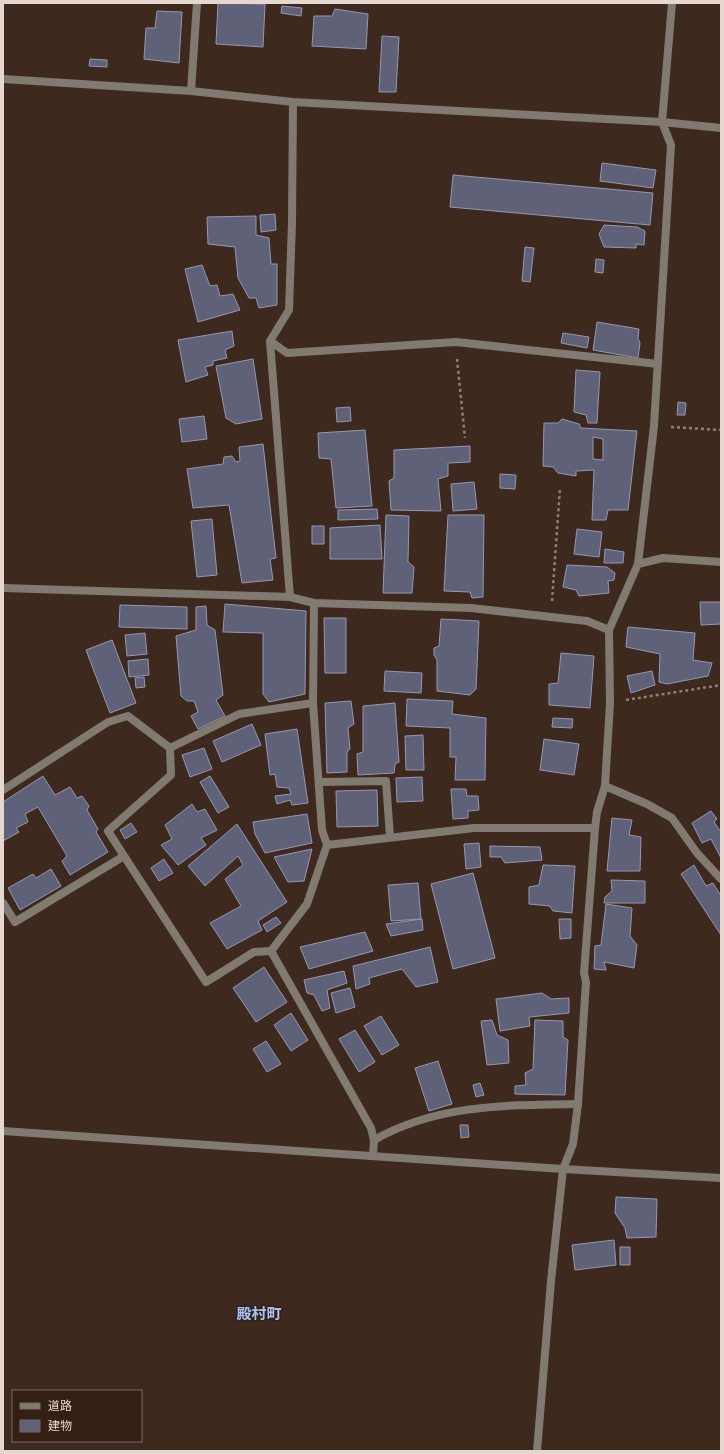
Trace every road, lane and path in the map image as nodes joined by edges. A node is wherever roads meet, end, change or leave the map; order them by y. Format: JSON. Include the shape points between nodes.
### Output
{"nodes":[{"id":1,"x":198,"y":3,"type":"edge"},
{"id":2,"x":672,"y":3,"type":"edge"},
{"id":3,"x":3,"y":79,"type":"edge"},
{"id":4,"x":190,"y":91,"type":"junction"},
{"id":5,"x":293,"y":102,"type":"junction"},
{"id":6,"x":662,"y":122,"type":"junction"},
{"id":7,"x":721,"y":128,"type":"edge"},
{"id":8,"x":270,"y":341,"type":"junction"},
{"id":9,"x":456,"y":342,"type":"junction"},
{"id":10,"x":658,"y":364,"type":"junction"},
{"id":11,"x":654,"y":426,"type":"junction"},
{"id":12,"x":721,"y":430,"type":"edge"},
{"id":13,"x":465,"y":438,"type":"dead end"},
{"id":14,"x":560,"y":488,"type":"dead end"},
{"id":15,"x":721,"y":562,"type":"edge"},
{"id":16,"x":638,"y":564,"type":"junction"},
{"id":17,"x":3,"y":588,"type":"edge"},
{"id":18,"x":290,"y":598,"type":"junction"},
{"id":19,"x":314,"y":603,"type":"junction"},
{"id":20,"x":551,"y":617,"type":"junction"},
{"id":21,"x":609,"y":630,"type":"junction"},
{"id":22,"x":721,"y":685,"type":"edge"},
{"id":23,"x":313,"y":703,"type":"junction"},
{"id":24,"x":610,"y":703,"type":"junction"},
{"id":25,"x":170,"y":748,"type":"junction"},
{"id":26,"x":319,"y":782,"type":"junction"},
{"id":27,"x":605,"y":786,"type":"junction"},
{"id":28,"x":3,"y":790,"type":"edge"},
{"id":29,"x":595,"y":828,"type":"junction"},
{"id":30,"x":390,"y":837,"type":"junction"},
{"id":31,"x":327,"y":844,"type":"junction"},
{"id":32,"x":124,"y":856,"type":"junction"},
{"id":33,"x":721,"y":879,"type":"edge"},
{"id":34,"x":3,"y":903,"type":"edge"},
{"id":35,"x":271,"y":951,"type":"junction"},
{"id":36,"x":578,"y":1104,"type":"junction"},
{"id":37,"x":3,"y":1131,"type":"edge"},
{"id":38,"x":374,"y":1140,"type":"junction"},
{"id":39,"x":373,"y":1155,"type":"junction"},
{"id":40,"x":563,"y":1169,"type":"junction"},
{"id":41,"x":721,"y":1178,"type":"edge"},
{"id":42,"x":537,"y":1451,"type":"edge"}],
"edges":[{"from":1,"to":4,"type":"street"},
{"from":2,"to":6,"type":"street"},
{"from":3,"to":4,"type":"street"},
{"from":4,"to":5,"type":"street"},
{"from":5,"to":6,"type":"street"},
{"from":5,"to":8,"type":"street","via":[[289,310]]},
{"from":6,"to":7,"type":"street"},
{"from":6,"to":10,"type":"street","via":[[671,145]]},
{"from":8,"to":9,"type":"street","via":[[287,353]]},
{"from":8,"to":18,"type":"street"},
{"from":9,"to":10,"type":"street"},
{"from":9,"to":13,"type":"path"},
{"from":10,"to":11,"type":"street"},
{"from":11,"to":12,"type":"path"},
{"from":11,"to":16,"type":"street"},
{"from":14,"to":20,"type":"path"},
{"from":15,"to":16,"type":"street","via":[[663,558]]},
{"from":16,"to":21,"type":"street"},
{"from":17,"to":18,"type":"street"},
{"from":18,"to":19,"type":"street"},
{"from":19,"to":20,"type":"street","via":[[471,608]]},
{"from":19,"to":23,"type":"street"},
{"from":20,"to":21,"type":"street","via":[[587,621]]},
{"from":21,"to":24,"type":"street"},
{"from":22,"to":24,"type":"path"},
{"from":23,"to":25,"type":"street","via":[[239,714]]},
{"from":23,"to":26,"type":"street"},
{"from":24,"to":27,"type":"street"},
{"from":25,"to":28,"type":"street","via":[[128,716],[108,722]]},
{"from":25,"to":32,"type":"street","via":[[171,775],[108,831]]},
{"from":26,"to":30,"type":"street","via":[[386,781]]},
{"from":26,"to":31,"type":"street","via":[[322,830]]},
{"from":27,"to":29,"type":"street"},
{"from":27,"to":33,"type":"street","via":[[672,818],[697,853]]},
{"from":29,"to":30,"type":"street","via":[[474,828]]},
{"from":29,"to":36,"type":"street","via":[[584,973],[586,982]]},
{"from":30,"to":31,"type":"street"},
{"from":31,"to":35,"type":"street","via":[[307,904]]},
{"from":32,"to":34,"type":"street","via":[[14,922]]},
{"from":32,"to":35,"type":"street","via":[[206,982],[254,952]]},
{"from":35,"to":38,"type":"street","via":[[371,1128]]},
{"from":36,"to":38,"type":"street","via":[[512,1104],[439,1114],[390,1131]]},
{"from":36,"to":40,"type":"street","via":[[573,1144]]},
{"from":37,"to":39,"type":"street"},
{"from":38,"to":39,"type":"street"},
{"from":39,"to":40,"type":"street"},
{"from":40,"to":41,"type":"street"},
{"from":40,"to":42,"type":"street"}]}
